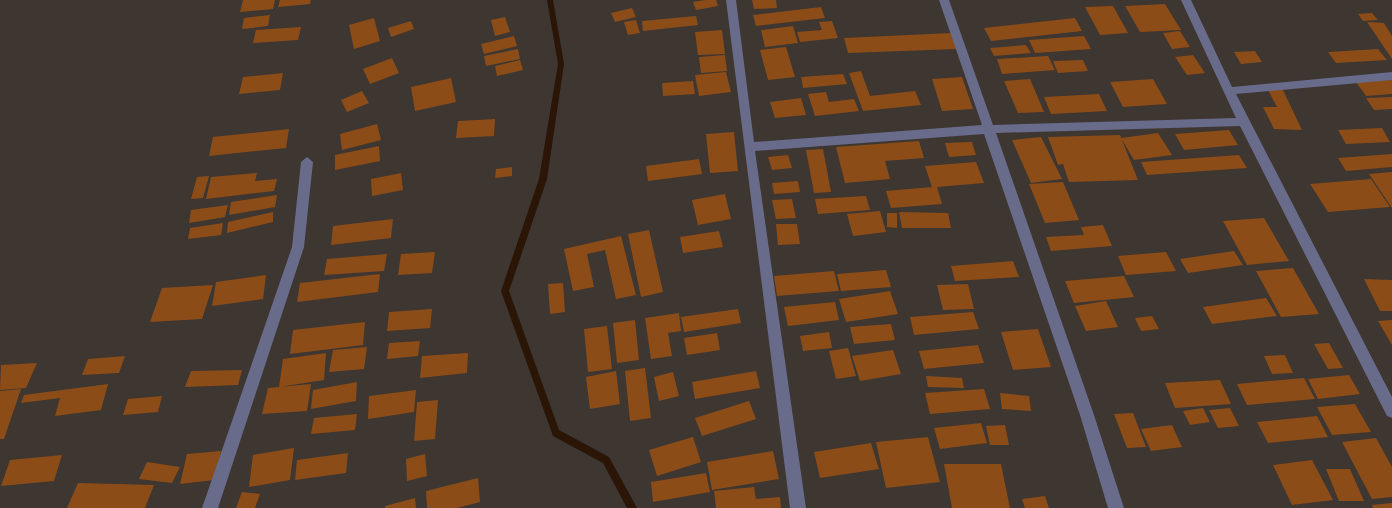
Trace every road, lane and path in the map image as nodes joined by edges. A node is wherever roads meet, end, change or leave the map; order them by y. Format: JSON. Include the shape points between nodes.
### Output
{"nodes":[{"id":1,"x":731,"y":0,"type":"edge"},
{"id":2,"x":944,"y":0,"type":"edge"},
{"id":3,"x":1186,"y":0,"type":"edge"},
{"id":4,"x":1392,"y":76,"type":"edge"},
{"id":5,"x":1228,"y":91,"type":"junction"},
{"id":6,"x":1243,"y":122,"type":"junction"},
{"id":7,"x":988,"y":129,"type":"junction"},
{"id":8,"x":748,"y":147,"type":"junction"},
{"id":9,"x":307,"y":162,"type":"dead end"},
{"id":10,"x":1392,"y":410,"type":"edge"},
{"id":11,"x":210,"y":508,"type":"edge"},
{"id":12,"x":798,"y":508,"type":"edge"},
{"id":13,"x":1116,"y":508,"type":"edge"}],
"edges":[{"from":1,"to":8,"type":"street"},
{"from":2,"to":7,"type":"street"},
{"from":3,"to":5,"type":"street"},
{"from":4,"to":5,"type":"street"},
{"from":5,"to":6,"type":"street"},
{"from":6,"to":7,"type":"street"},
{"from":6,"to":10,"type":"street"},
{"from":7,"to":8,"type":"street"},
{"from":7,"to":13,"type":"street"},
{"from":8,"to":12,"type":"street"},
{"from":9,"to":11,"type":"street","via":[[298,247]]}]}
